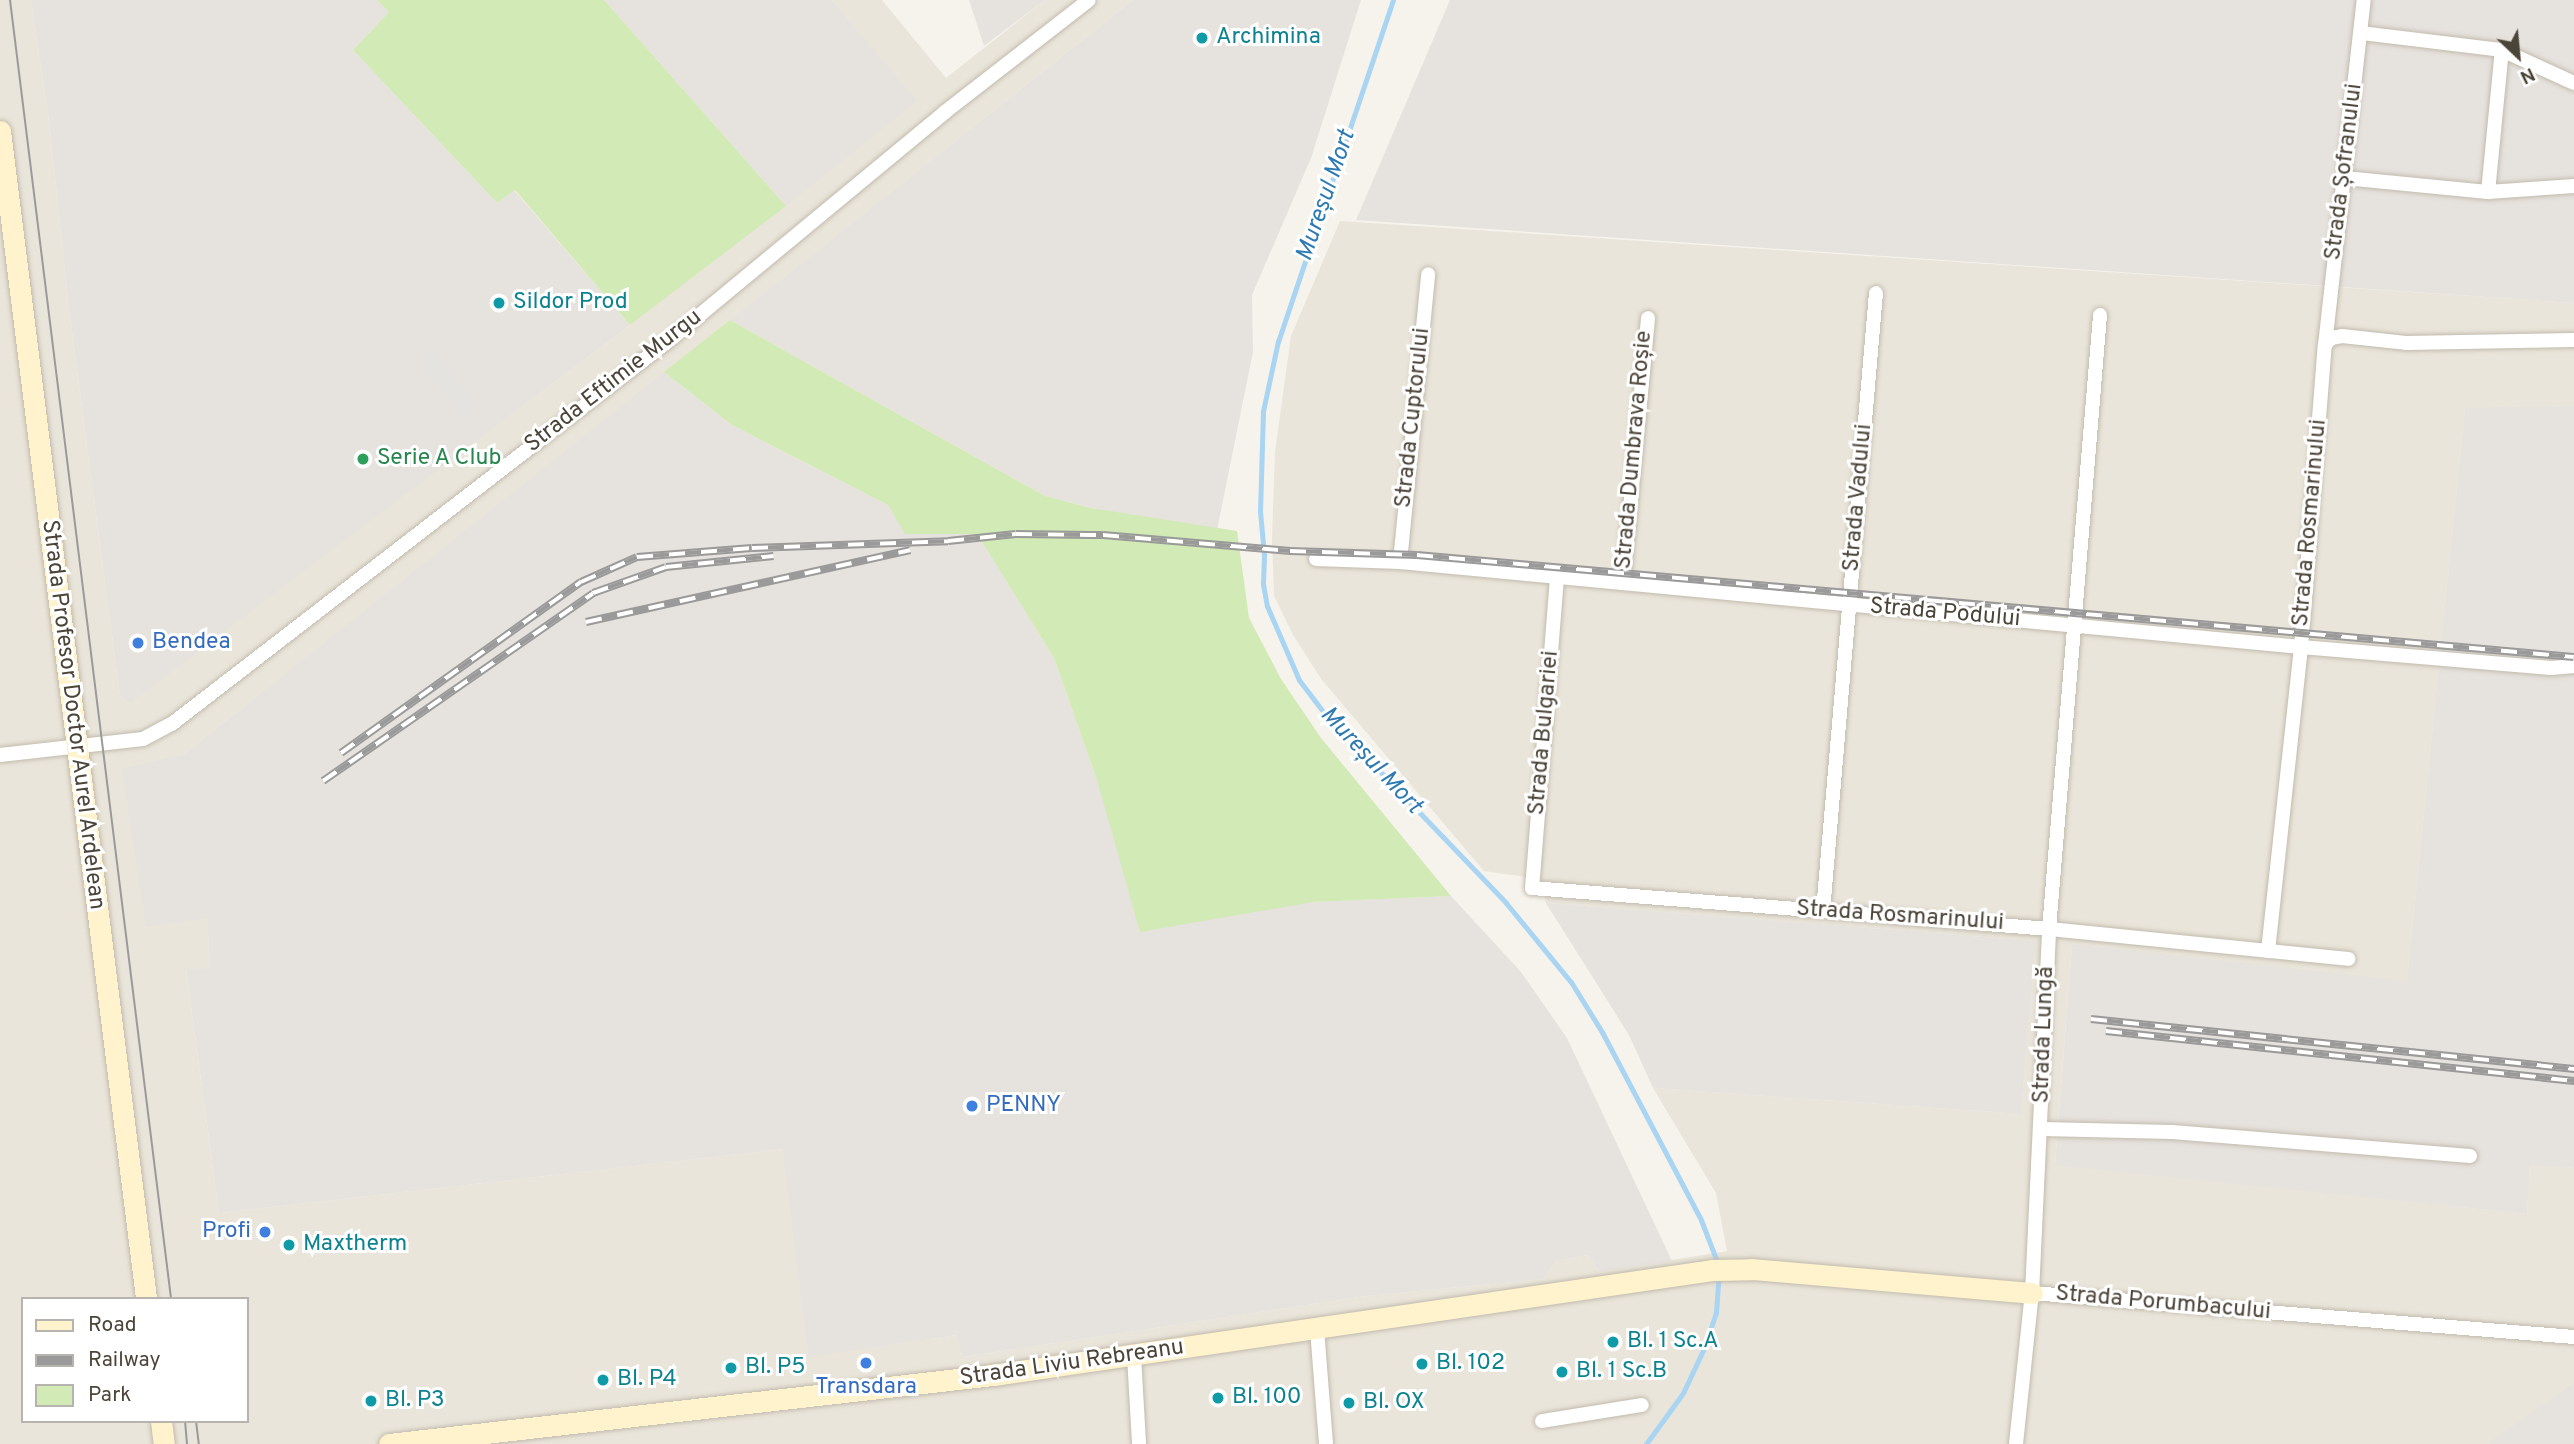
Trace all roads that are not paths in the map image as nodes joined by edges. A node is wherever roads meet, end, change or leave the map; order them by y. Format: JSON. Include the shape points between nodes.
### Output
{"nodes":[{"id":1,"x":1089,"y":0,"type":"edge"},
{"id":2,"x":2364,"y":0,"type":"edge"},
{"id":3,"x":2361,"y":33,"type":"junction"},
{"id":4,"x":2502,"y":50,"type":"junction"},
{"id":5,"x":2574,"y":83,"type":"edge"},
{"id":6,"x":0,"y":131,"type":"edge"},
{"id":7,"x":2344,"y":178,"type":"junction"},
{"id":8,"x":2574,"y":186,"type":"edge"},
{"id":9,"x":2488,"y":192,"type":"junction"},
{"id":10,"x":1428,"y":274,"type":"dead end"},
{"id":11,"x":1877,"y":293,"type":"dead end"},
{"id":12,"x":2100,"y":316,"type":"dead end"},
{"id":13,"x":1648,"y":318,"type":"dead end"},
{"id":14,"x":2574,"y":341,"type":"edge"},
{"id":15,"x":2325,"y":345,"type":"junction"},
{"id":16,"x":1316,"y":559,"type":"dead end"},
{"id":17,"x":1400,"y":562,"type":"junction"},
{"id":18,"x":1557,"y":578,"type":"junction"},
{"id":19,"x":1623,"y":583,"type":"junction"},
{"id":20,"x":1850,"y":605,"type":"junction"},
{"id":21,"x":2076,"y":626,"type":"junction"},
{"id":22,"x":2301,"y":647,"type":"junction"},
{"id":23,"x":2574,"y":666,"type":"edge"},
{"id":24,"x":75,"y":748,"type":"junction"},
{"id":25,"x":0,"y":755,"type":"edge"},
{"id":26,"x":1532,"y":888,"type":"joint"},
{"id":27,"x":1823,"y":911,"type":"junction"},
{"id":28,"x":2049,"y":929,"type":"junction"},
{"id":29,"x":2268,"y":951,"type":"junction"},
{"id":30,"x":2348,"y":959,"type":"dead end"},
{"id":31,"x":2042,"y":1129,"type":"junction"},
{"id":32,"x":2470,"y":1156,"type":"dead end"},
{"id":33,"x":1752,"y":1269,"type":"joint"},
{"id":34,"x":2032,"y":1293,"type":"junction"},
{"id":35,"x":146,"y":1297,"type":"edge"},
{"id":36,"x":1317,"y":1329,"type":"junction"},
{"id":37,"x":2574,"y":1337,"type":"edge"},
{"id":38,"x":1134,"y":1356,"type":"junction"},
{"id":39,"x":1642,"y":1405,"type":"dead end"},
{"id":40,"x":1542,"y":1421,"type":"dead end"},
{"id":41,"x":161,"y":1423,"type":"edge"},
{"id":42,"x":590,"y":1433,"type":"edge"},
{"id":43,"x":164,"y":1444,"type":"edge"},
{"id":44,"x":389,"y":1444,"type":"edge"},
{"id":45,"x":1139,"y":1444,"type":"edge"},
{"id":46,"x":1326,"y":1444,"type":"edge"},
{"id":47,"x":2016,"y":1444,"type":"edge"}],
"edges":[{"from":1,"to":24,"type":"street","name":"Strada Eftimie Murgu","via":[[935,120],[672,338],[173,723],[143,739]]},
{"from":2,"to":3,"type":"street","name":"Strada Șofranului"},
{"from":3,"to":4,"type":"street"},
{"from":3,"to":7,"type":"street","name":"Strada Șofranului"},
{"from":4,"to":5,"type":"street"},
{"from":4,"to":9,"type":"street"},
{"from":6,"to":24,"type":"street","name":"Strada Profesor Doctor Aurel Ardelean"},
{"from":7,"to":9,"type":"street"},
{"from":7,"to":15,"type":"street","name":"Strada Șofranului"},
{"from":8,"to":9,"type":"street"},
{"from":10,"to":17,"type":"street","name":"Strada Cuptorului"},
{"from":11,"to":20,"type":"street","name":"Strada Vadului"},
{"from":12,"to":21,"type":"street","name":"Strada Lungă"},
{"from":13,"to":19,"type":"street","name":"Strada Dumbrava Roșie"},
{"from":14,"to":15,"type":"street","via":[[2406,343],[2342,336]]},
{"from":15,"to":22,"type":"street","name":"Strada Rosmarinului"},
{"from":16,"to":17,"type":"street","name":"Strada Podului"},
{"from":17,"to":18,"type":"street","name":"Strada Podului"},
{"from":18,"to":19,"type":"street","name":"Strada Podului"},
{"from":18,"to":26,"type":"street","name":"Strada Bulgariei"},
{"from":19,"to":20,"type":"street","name":"Strada Podului"},
{"from":20,"to":21,"type":"street","name":"Strada Podului"},
{"from":20,"to":27,"type":"street","name":"Strada Vadului"},
{"from":21,"to":22,"type":"street","name":"Strada Podului"},
{"from":21,"to":28,"type":"street","name":"Strada Lungă"},
{"from":22,"to":23,"type":"street","name":"Strada Podului","via":[[2552,668]]},
{"from":22,"to":29,"type":"street","name":"Strada Rosmarinului"},
{"from":24,"to":25,"type":"street","name":"Strada Eftimie Murgu"},
{"from":24,"to":35,"type":"street","name":"Strada Profesor Doctor Aurel Ardelean"},
{"from":26,"to":27,"type":"street","name":"Strada Rosmarinului"},
{"from":27,"to":28,"type":"street","name":"Strada Rosmarinului"},
{"from":28,"to":29,"type":"street","name":"Strada Rosmarinului"},
{"from":28,"to":31,"type":"street","name":"Strada Lungă"},
{"from":29,"to":30,"type":"street","name":"Strada Rosmarinului"},
{"from":31,"to":32,"type":"street","via":[[2172,1132]]},
{"from":31,"to":34,"type":"street","name":"Strada Lungă"},
{"from":33,"to":34,"type":"street","name":"Strada Porumbacului"},
{"from":33,"to":36,"type":"street","name":"Strada Liviu Rebreanu","via":[[1713,1270]]},
{"from":34,"to":37,"type":"street","name":"Strada Porumbacului"},
{"from":34,"to":47,"type":"street","name":"Strada Lungă"},
{"from":36,"to":38,"type":"street","name":"Strada Liviu Rebreanu"},
{"from":36,"to":46,"type":"street"},
{"from":38,"to":42,"type":"street","name":"Strada Liviu Rebreanu"},
{"from":38,"to":45,"type":"street"},
{"from":39,"to":40,"type":"street"},
{"from":41,"to":43,"type":"street"},
{"from":42,"to":44,"type":"street","name":"Strada Liviu Rebreanu"}]}
